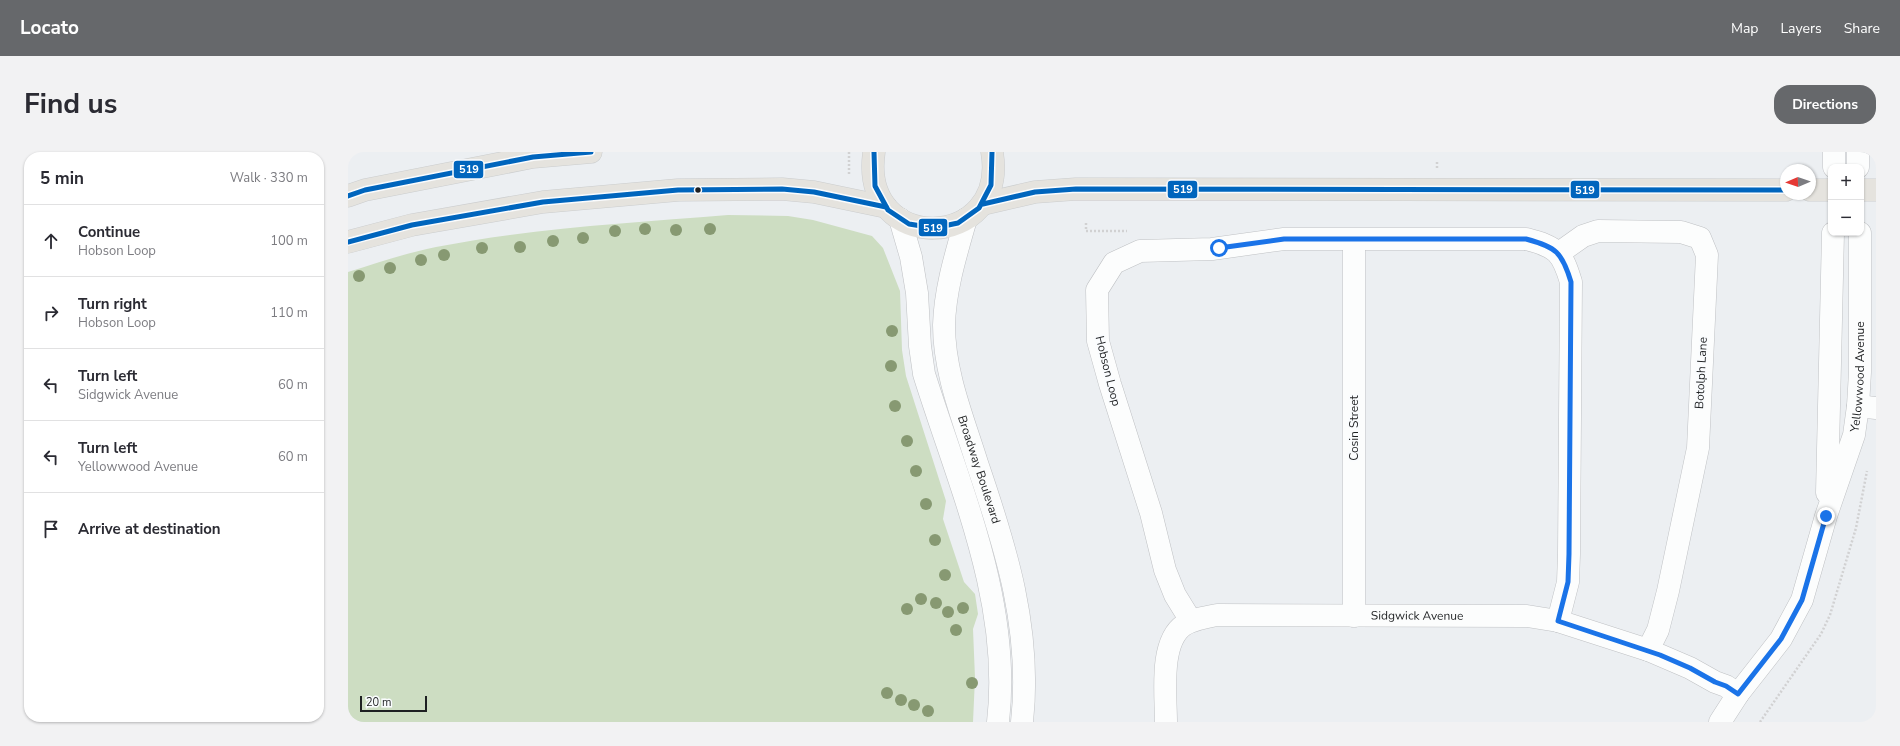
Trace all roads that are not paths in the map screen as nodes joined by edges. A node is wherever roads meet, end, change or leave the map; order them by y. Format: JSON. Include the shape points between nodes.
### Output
{"nodes":[{"id":1,"x":591,"y":152,"type":"edge"},
{"id":2,"x":874,"y":152,"type":"edge"},
{"id":3,"x":992,"y":152,"type":"edge"},
{"id":4,"x":1834,"y":152,"type":"edge"},
{"id":5,"x":1858,"y":152,"type":"edge"},
{"id":6,"x":1834,"y":164,"type":"edge"},
{"id":7,"x":1858,"y":164,"type":"edge"},
{"id":8,"x":354,"y":190,"type":"edge"},
{"id":9,"x":1780,"y":190,"type":"edge"},
{"id":10,"x":1816,"y":190,"type":"edge"},
{"id":11,"x":1828,"y":190,"type":"edge"},
{"id":12,"x":1864,"y":190,"type":"edge"},
{"id":13,"x":1876,"y":190,"type":"edge"},
{"id":14,"x":983,"y":204,"type":"junction"},
{"id":15,"x":893,"y":213,"type":"junction"},
{"id":16,"x":966,"y":219,"type":"junction"},
{"id":17,"x":1833,"y":236,"type":"edge"},
{"id":18,"x":1860,"y":236,"type":"edge"},
{"id":19,"x":1354,"y":240,"type":"junction"},
{"id":20,"x":348,"y":242,"type":"edge"},
{"id":21,"x":1559,"y":253,"type":"junction"},
{"id":22,"x":1867,"y":407,"type":"edge"},
{"id":23,"x":1826,"y":516,"type":"junction"},
{"id":24,"x":1354,"y":616,"type":"junction"},
{"id":25,"x":1191,"y":621,"type":"junction"},
{"id":26,"x":1558,"y":621,"type":"junction"},
{"id":27,"x":1648,"y":650,"type":"junction"},
{"id":28,"x":1738,"y":694,"type":"junction"},
{"id":29,"x":998,"y":722,"type":"edge"},
{"id":30,"x":1022,"y":722,"type":"edge"},
{"id":31,"x":1166,"y":722,"type":"edge"},
{"id":32,"x":1720,"y":722,"type":"edge"}],
"edges":[{"from":1,"to":8,"type":"main road","via":[[533,158]]},
{"from":2,"to":15,"type":"main road","via":[[872,169],[875,189]]},
{"from":3,"to":14,"type":"main road","via":[[995,167],[992,186]]},
{"from":4,"to":6,"type":"street"},
{"from":5,"to":7,"type":"street"},
{"from":9,"to":14,"type":"main road","via":[[1076,189],[1035,192]]},
{"from":10,"to":11,"type":"main road"},
{"from":12,"to":13,"type":"main road"},
{"from":14,"to":16,"type":"main road"},
{"from":15,"to":16,"type":"main road","via":[[917,227],[935,229],[953,226]]},
{"from":15,"to":20,"type":"main road","via":[[814,192],[720,188],[678,190],[543,202],[412,224]]},
{"from":15,"to":29,"type":"street","name":"Broadway Boulevard","via":[[911,257],[924,374],[987,572],[1000,660]]},
{"from":16,"to":30,"type":"street","name":"Broadway Boulevard","via":[[946,297],[946,354],[953,390],[1013,579],[1024,658]]},
{"from":17,"to":23,"type":"street","name":"Yellowwood Avenue"},
{"from":18,"to":22,"type":"street","name":"Yellowwood Avenue","via":[[1860,372]]},
{"from":19,"to":21,"type":"street","name":"Hobson Loop","via":[[1526,239],[1543,244]]},
{"from":19,"to":24,"type":"street","name":"Cosin Street"},
{"from":19,"to":25,"type":"street","name":"Hobson Loop","via":[[1284,239],[1212,249],[1140,251],[1114,263],[1097,290],[1098,341],[1110,384],[1151,513],[1165,570],[1175,595]]},
{"from":21,"to":26,"type":"street","via":[[1571,282],[1571,298],[1568,582]]},
{"from":21,"to":27,"type":"street","name":"Botolph Lane","via":[[1583,236],[1598,231],[1681,232],[1700,238],[1707,255],[1698,448],[1668,591],[1658,630]]},
{"from":22,"to":23,"type":"street","name":"Yellowwood Avenue","via":[[1854,435]]},
{"from":23,"to":28,"type":"street","name":"Yellowwood Avenue","via":[[1802,600],[1781,639]]},
{"from":24,"to":25,"type":"street","name":"Sidgwick Avenue","via":[[1217,615]]},
{"from":24,"to":26,"type":"street","name":"Sidgwick Avenue","via":[[1527,616]]},
{"from":25,"to":31,"type":"street","name":"Sidgwick Avenue","via":[[1183,626],[1172,640],[1166,659]]},
{"from":26,"to":27,"type":"street","name":"Sidgwick Avenue"},
{"from":27,"to":28,"type":"street","name":"Sidgwick Avenue","via":[[1690,668]]},
{"from":28,"to":32,"type":"street","name":"Yellowwood Avenue"}]}
